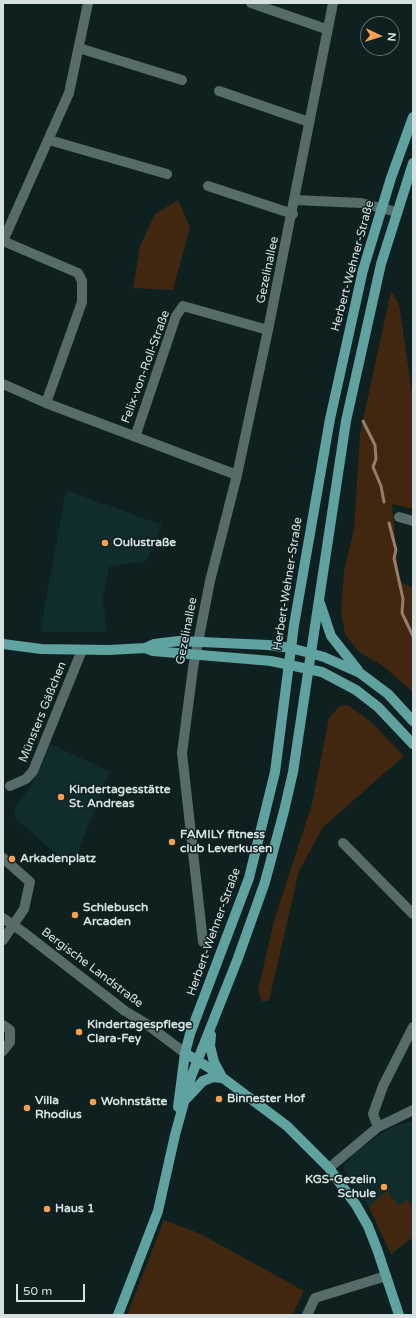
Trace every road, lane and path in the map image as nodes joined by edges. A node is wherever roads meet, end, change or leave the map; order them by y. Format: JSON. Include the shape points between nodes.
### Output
{"nodes":[{"id":1,"x":88,"y":3,"type":"edge"},
{"id":2,"x":251,"y":3,"type":"edge"},
{"id":3,"x":333,"y":3,"type":"edge"},
{"id":4,"x":326,"y":29,"type":"junction"},
{"id":5,"x":79,"y":48,"type":"junction"},
{"id":6,"x":182,"y":80,"type":"dead end"},
{"id":7,"x":219,"y":91,"type":"dead end"},
{"id":8,"x":413,"y":117,"type":"edge"},
{"id":9,"x":309,"y":122,"type":"junction"},
{"id":10,"x":411,"y":128,"type":"edge"},
{"id":11,"x":49,"y":140,"type":"junction"},
{"id":12,"x":413,"y":163,"type":"edge"},
{"id":13,"x":167,"y":174,"type":"dead end"},
{"id":14,"x":208,"y":186,"type":"dead end"},
{"id":15,"x":295,"y":200,"type":"junction"},
{"id":16,"x":381,"y":207,"type":"junction"},
{"id":17,"x":397,"y":212,"type":"junction"},
{"id":18,"x":292,"y":214,"type":"junction"},
{"id":19,"x":3,"y":241,"type":"edge"},
{"id":20,"x":268,"y":330,"type":"junction"},
{"id":21,"x":3,"y":384,"type":"edge"},
{"id":22,"x":46,"y":403,"type":"junction"},
{"id":23,"x":135,"y":437,"type":"junction"},
{"id":24,"x":237,"y":475,"type":"junction"},
{"id":25,"x":399,"y":517,"type":"dead end"},
{"id":26,"x":413,"y":521,"type":"edge"},
{"id":27,"x":319,"y":600,"type":"junction"},
{"id":28,"x":198,"y":642,"type":"junction"},
{"id":29,"x":3,"y":644,"type":"edge"},
{"id":30,"x":145,"y":648,"type":"junction"},
{"id":31,"x":291,"y":648,"type":"junction"},
{"id":32,"x":82,"y":650,"type":"junction"},
{"id":33,"x":311,"y":653,"type":"junction"},
{"id":34,"x":196,"y":655,"type":"junction"},
{"id":35,"x":288,"y":664,"type":"junction"},
{"id":36,"x":308,"y":668,"type":"junction"},
{"id":37,"x":360,"y":673,"type":"junction"},
{"id":38,"x":413,"y":721,"type":"edge"},
{"id":39,"x":413,"y":744,"type":"edge"},
{"id":40,"x":5,"y":786,"type":"edge"},
{"id":41,"x":343,"y":843,"type":"dead end"},
{"id":42,"x":3,"y":858,"type":"edge"},
{"id":43,"x":413,"y":914,"type":"edge"},
{"id":44,"x":3,"y":918,"type":"edge"},
{"id":45,"x":14,"y":927,"type":"junction"},
{"id":46,"x":3,"y":940,"type":"edge"},
{"id":47,"x":203,"y":942,"type":"dead end"},
{"id":48,"x":3,"y":1025,"type":"edge"},
{"id":49,"x":413,"y":1027,"type":"edge"},
{"id":50,"x":211,"y":1029,"type":"junction"},
{"id":51,"x":3,"y":1051,"type":"edge"},
{"id":52,"x":185,"y":1052,"type":"junction"},
{"id":53,"x":198,"y":1060,"type":"junction"},
{"id":54,"x":222,"y":1078,"type":"junction"},
{"id":55,"x":185,"y":1102,"type":"junction"},
{"id":56,"x":413,"y":1110,"type":"edge"},
{"id":57,"x":378,"y":1127,"type":"junction"},
{"id":58,"x":175,"y":1135,"type":"junction"},
{"id":59,"x":329,"y":1168,"type":"junction"},
{"id":60,"x":386,"y":1276,"type":"junction"},
{"id":61,"x":118,"y":1315,"type":"edge"},
{"id":62,"x":306,"y":1315,"type":"edge"},
{"id":63,"x":399,"y":1315,"type":"edge"}],
"edges":[{"from":1,"to":5,"type":"street"},
{"from":2,"to":4,"type":"street"},
{"from":3,"to":4,"type":"street","name":"Gezelinallee"},
{"from":4,"to":9,"type":"street","name":"Gezelinallee"},
{"from":5,"to":6,"type":"street"},
{"from":5,"to":11,"type":"street","via":[[69,93]]},
{"from":7,"to":9,"type":"street"},
{"from":8,"to":10,"type":"main road","name":"Herbert-Wehner-Straße"},
{"from":9,"to":15,"type":"street","name":"Gezelinallee"},
{"from":10,"to":16,"type":"main road","name":"Herbert-Wehner-Straße"},
{"from":11,"to":13,"type":"street"},
{"from":11,"to":19,"type":"street"},
{"from":12,"to":17,"type":"main road"},
{"from":14,"to":18,"type":"street"},
{"from":15,"to":16,"type":"street","via":[[361,203]]},
{"from":15,"to":18,"type":"street","name":"Gezelinallee"},
{"from":16,"to":17,"type":"street"},
{"from":16,"to":31,"type":"main road","name":"Herbert-Wehner-Straße","via":[[363,270],[330,419]]},
{"from":17,"to":27,"type":"main road","via":[[381,264],[346,421]]},
{"from":18,"to":20,"type":"street","name":"Gezelinallee"},
{"from":19,"to":22,"type":"street","via":[[78,273],[82,281],[82,302]]},
{"from":20,"to":23,"type":"street","name":"Felix-von-Roll-Straße","via":[[183,306],[176,316]]},
{"from":20,"to":24,"type":"street","name":"Gezelinallee"},
{"from":21,"to":22,"type":"street","name":"Felix-von-Roll-Straße"},
{"from":22,"to":23,"type":"street","name":"Felix-von-Roll-Straße"},
{"from":23,"to":24,"type":"street","name":"Felix-von-Roll-Straße"},
{"from":24,"to":28,"type":"street","name":"Gezelinallee"},
{"from":25,"to":26,"type":"street"},
{"from":27,"to":33,"type":"main road"},
{"from":27,"to":37,"type":"main road","via":[[331,636]]},
{"from":28,"to":30,"type":"main road","via":[[166,642]]},
{"from":28,"to":31,"type":"main road"},
{"from":28,"to":34,"type":"street","name":"Gezelinallee"},
{"from":29,"to":32,"type":"main road","via":[[41,649]]},
{"from":30,"to":32,"type":"main road"},
{"from":30,"to":34,"type":"main road"},
{"from":31,"to":33,"type":"main road"},
{"from":31,"to":35,"type":"main road","name":"Herbert-Wehner-Straße"},
{"from":32,"to":40,"type":"street","name":"Münsters Gäßchen","via":[[33,771],[26,779]]},
{"from":33,"to":36,"type":"main road"},
{"from":33,"to":37,"type":"main road"},
{"from":34,"to":35,"type":"main road"},
{"from":34,"to":47,"type":"street","name":"Gezelinallee","via":[[182,753]]},
{"from":35,"to":36,"type":"main road"},
{"from":35,"to":52,"type":"main road","name":"Herbert-Wehner-Straße","via":[[275,772],[249,878]]},
{"from":36,"to":39,"type":"main road","via":[[334,677],[356,690],[397,725]]},
{"from":36,"to":50,"type":"main road","via":[[293,772],[269,868]]},
{"from":37,"to":38,"type":"main road","via":[[388,694]]},
{"from":41,"to":43,"type":"street"},
{"from":42,"to":45,"type":"street","via":[[30,882],[24,909]]},
{"from":44,"to":45,"type":"street","name":"Bergische Landstraße"},
{"from":45,"to":46,"type":"street"},
{"from":45,"to":52,"type":"street","name":"Bergische Landstraße","via":[[125,1011]]},
{"from":48,"to":51,"type":"street","via":[[10,1030],[10,1042]]},
{"from":49,"to":57,"type":"street","via":[[383,1086],[374,1114]]},
{"from":50,"to":53,"type":"main road"},
{"from":50,"to":54,"type":"main road","via":[[210,1046]]},
{"from":52,"to":53,"type":"main road"},
{"from":52,"to":58,"type":"main road","name":"Herbert-Wehner-Straße"},
{"from":53,"to":54,"type":"main road"},
{"from":53,"to":55,"type":"main road"},
{"from":54,"to":55,"type":"main road","via":[[213,1077],[203,1081]]},
{"from":54,"to":59,"type":"main road","via":[[287,1126]]},
{"from":55,"to":58,"type":"main road"},
{"from":56,"to":57,"type":"street"},
{"from":57,"to":59,"type":"street"},
{"from":58,"to":61,"type":"main road","via":[[156,1216]]},
{"from":59,"to":60,"type":"main road","via":[[366,1222]]},
{"from":60,"to":62,"type":"street","via":[[315,1298]]},
{"from":60,"to":63,"type":"main road"}]}
